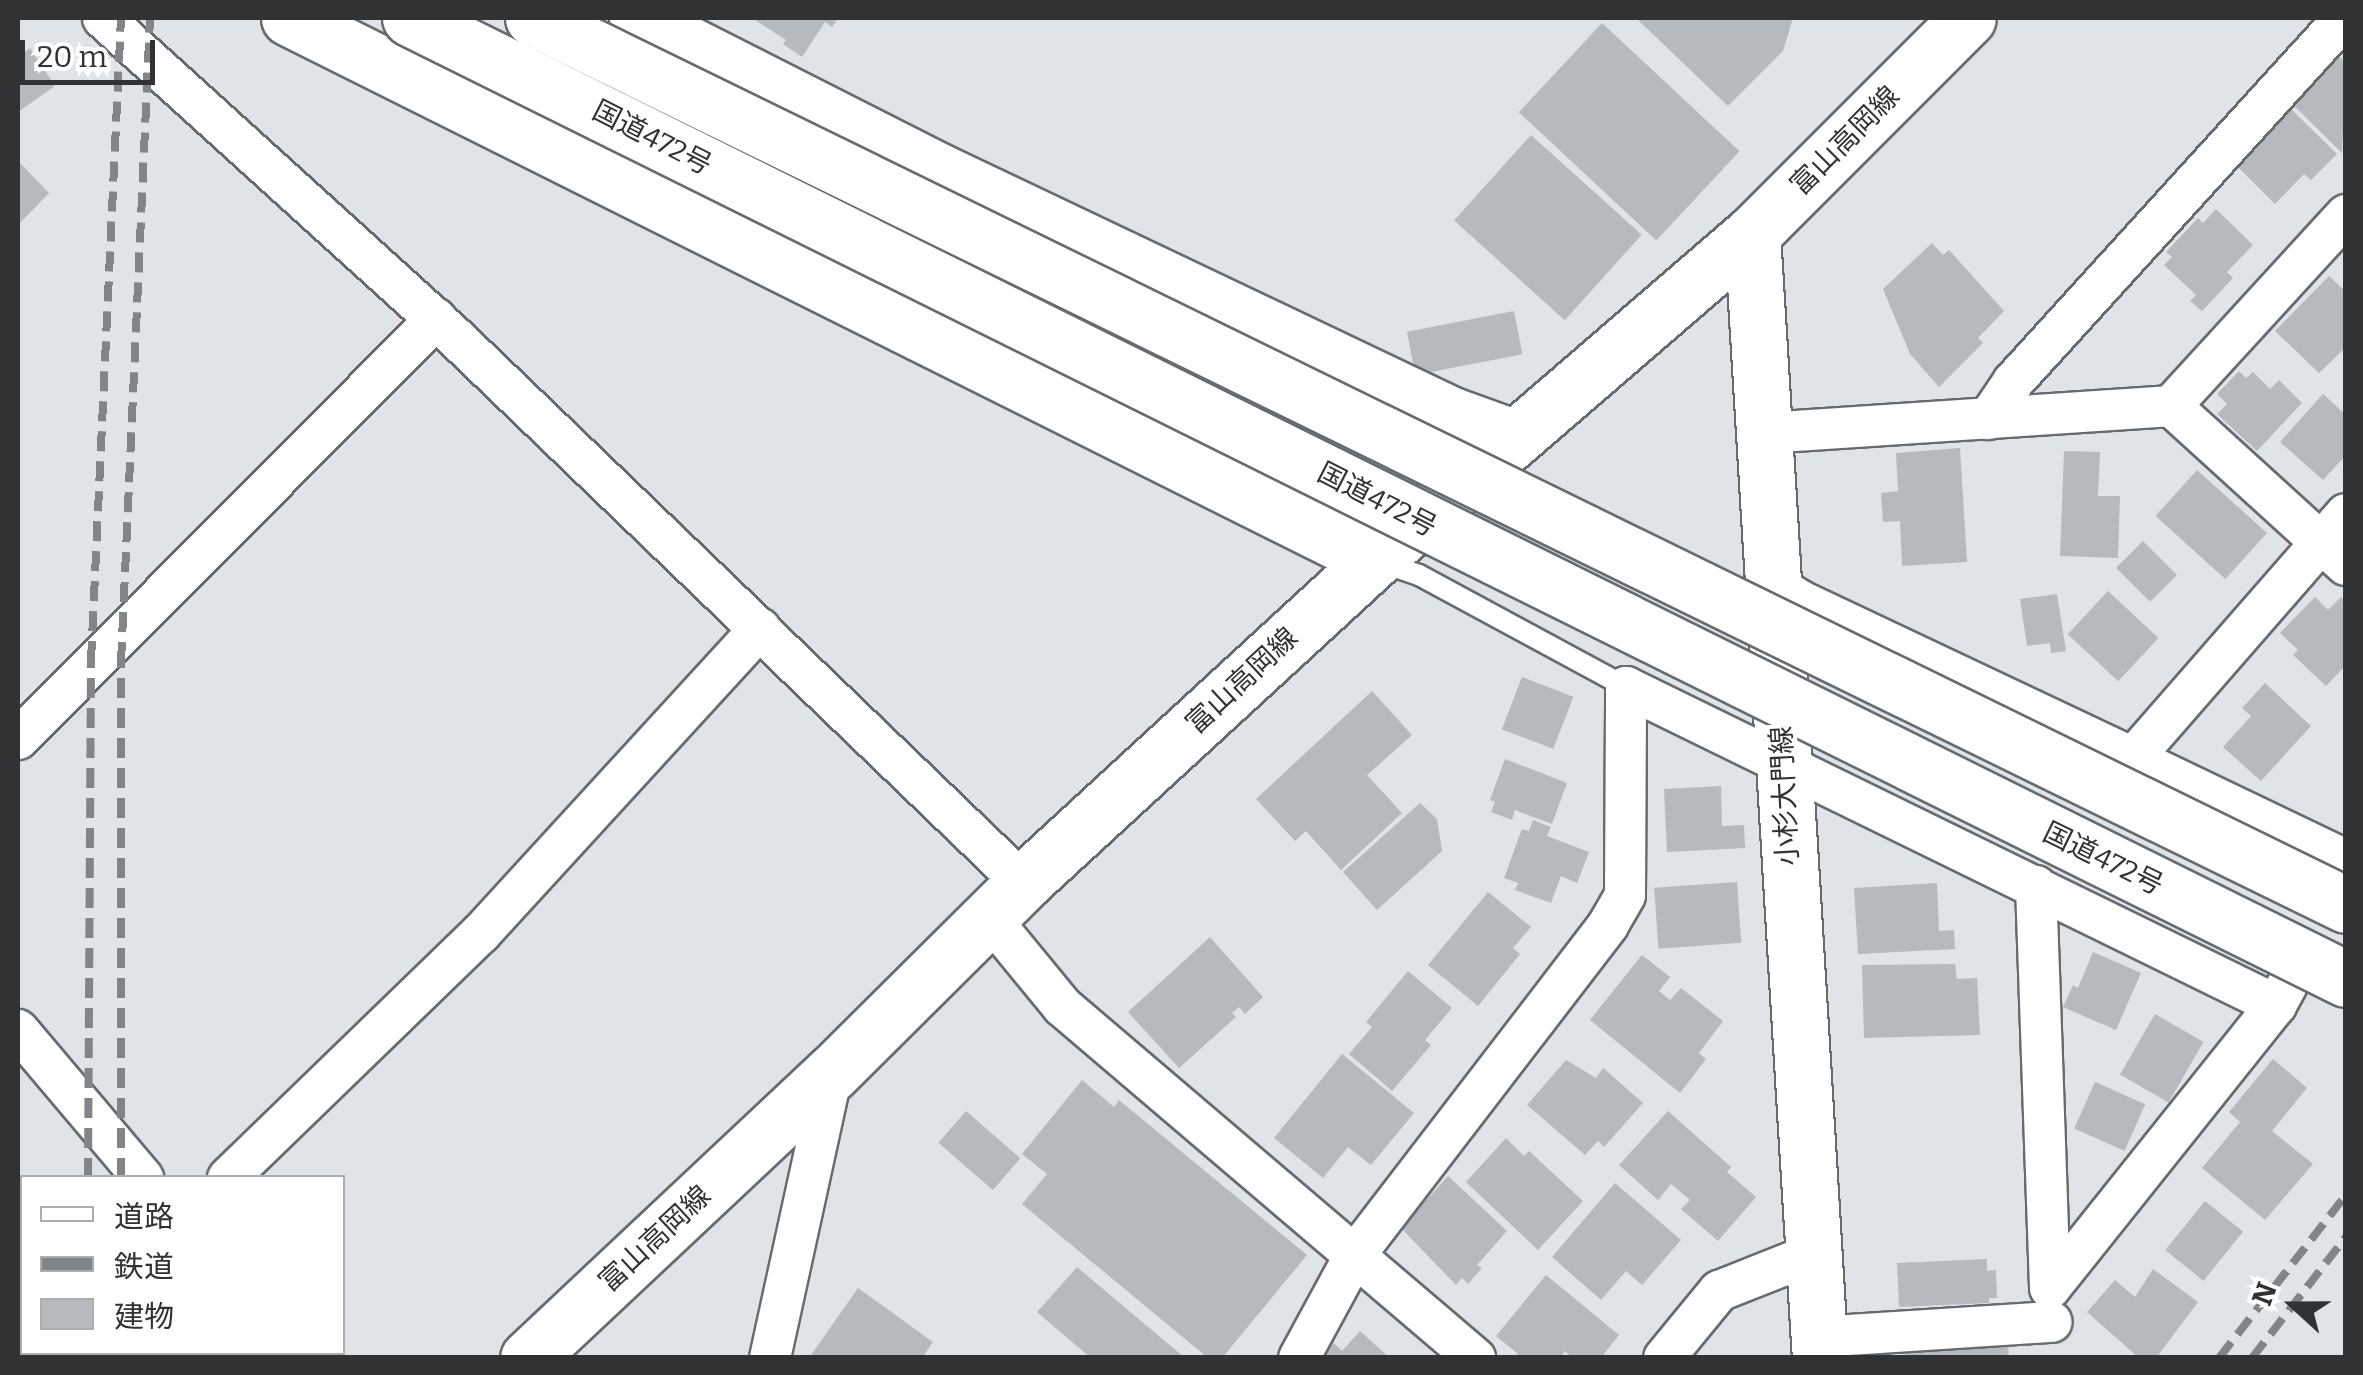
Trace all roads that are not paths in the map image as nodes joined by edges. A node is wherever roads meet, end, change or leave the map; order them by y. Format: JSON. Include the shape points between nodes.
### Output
{"nodes":[{"id":1,"x":103,"y":18,"type":"edge"},
{"id":2,"x":289,"y":18,"type":"edge"},
{"id":3,"x":410,"y":18,"type":"edge"},
{"id":4,"x":533,"y":18,"type":"edge"},
{"id":5,"x":637,"y":18,"type":"edge"},
{"id":6,"x":1968,"y":18,"type":"edge"},
{"id":7,"x":2344,"y":18,"type":"edge"},
{"id":8,"x":2346,"y":215,"type":"edge"},
{"id":9,"x":1752,"y":234,"type":"junction"},
{"id":10,"x":436,"y":320,"type":"junction"},
{"id":11,"x":2171,"y":406,"type":"junction"},
{"id":12,"x":1988,"y":419,"type":"junction"},
{"id":13,"x":1766,"y":433,"type":"junction"},
{"id":14,"x":1513,"y":437,"type":"junction"},
{"id":15,"x":2337,"y":541,"type":"edge"},
{"id":16,"x":1374,"y":560,"type":"junction"},
{"id":17,"x":1772,"y":582,"type":"junction"},
{"id":18,"x":760,"y":630,"type":"junction"},
{"id":19,"x":1626,"y":687,"type":"junction"},
{"id":20,"x":18,"y":739,"type":"edge"},
{"id":21,"x":2132,"y":758,"type":"junction"},
{"id":22,"x":1782,"y":762,"type":"junction"},
{"id":23,"x":2346,"y":860,"type":"edge"},
{"id":24,"x":2036,"y":886,"type":"junction"},
{"id":25,"x":1006,"y":900,"type":"junction"},
{"id":26,"x":2346,"y":905,"type":"edge"},
{"id":27,"x":2346,"y":980,"type":"edge"},
{"id":28,"x":18,"y":1030,"type":"edge"},
{"id":29,"x":832,"y":1073,"type":"junction"},
{"id":30,"x":140,"y":1175,"type":"edge"},
{"id":31,"x":231,"y":1175,"type":"edge"},
{"id":32,"x":1355,"y":1255,"type":"junction"},
{"id":33,"x":1810,"y":1256,"type":"junction"},
{"id":34,"x":2052,"y":1322,"type":"edge"},
{"id":35,"x":1819,"y":1347,"type":"edge"},
{"id":36,"x":528,"y":1358,"type":"edge"},
{"id":37,"x":770,"y":1358,"type":"edge"},
{"id":38,"x":1299,"y":1358,"type":"edge"},
{"id":39,"x":1475,"y":1358,"type":"edge"},
{"id":40,"x":1664,"y":1358,"type":"edge"}],
"edges":[{"from":1,"to":10,"type":"street"},
{"from":2,"to":16,"type":"main road"},
{"from":3,"to":27,"type":"main road","name":"国道472号","bridge":true},
{"from":4,"to":26,"type":"main road","name":"国道472号","bridge":true},
{"from":5,"to":14,"type":"main road","via":[[939,172]]},
{"from":6,"to":9,"type":"main road","name":"富山高岡線"},
{"from":7,"to":12,"type":"street","via":[[2013,382]]},
{"from":8,"to":11,"type":"street"},
{"from":9,"to":13,"type":"main road","name":"小杉大門線"},
{"from":9,"to":14,"type":"main road","name":"富山高岡線"},
{"from":10,"to":18,"type":"street"},
{"from":10,"to":20,"type":"street"},
{"from":11,"to":12,"type":"street"},
{"from":11,"to":15,"type":"street"},
{"from":12,"to":13,"type":"street"},
{"from":13,"to":17,"type":"main road","name":"小杉大門線"},
{"from":14,"to":16,"type":"main road","name":"富山高岡線"},
{"from":15,"to":21,"type":"street"},
{"from":16,"to":19,"type":"lane","via":[[1419,575]]},
{"from":16,"to":25,"type":"main road","name":"富山高岡線"},
{"from":17,"to":21,"type":"street","via":[[1801,602]]},
{"from":17,"to":22,"type":"main road","name":"小杉大門線"},
{"from":18,"to":25,"type":"street"},
{"from":18,"to":31,"type":"street","via":[[481,933]]},
{"from":19,"to":22,"type":"street"},
{"from":19,"to":32,"type":"street","via":[[1625,895]]},
{"from":21,"to":23,"type":"street"},
{"from":22,"to":24,"type":"street"},
{"from":22,"to":33,"type":"main road","name":"小杉大門線"},
{"from":24,"to":34,"type":"street"},
{"from":24,"to":34,"type":"street","via":[[2281,995]]},
{"from":25,"to":29,"type":"main road","name":"富山高岡線"},
{"from":25,"to":32,"type":"street","via":[[1062,1006]]},
{"from":28,"to":30,"type":"street"},
{"from":29,"to":36,"type":"main road","name":"富山高岡線"},
{"from":29,"to":37,"type":"street"},
{"from":32,"to":38,"type":"street"},
{"from":32,"to":39,"type":"street"},
{"from":33,"to":35,"type":"main road","name":"小杉大門線"},
{"from":33,"to":40,"type":"street","via":[[1719,1291]]},
{"from":34,"to":35,"type":"street"}]}
